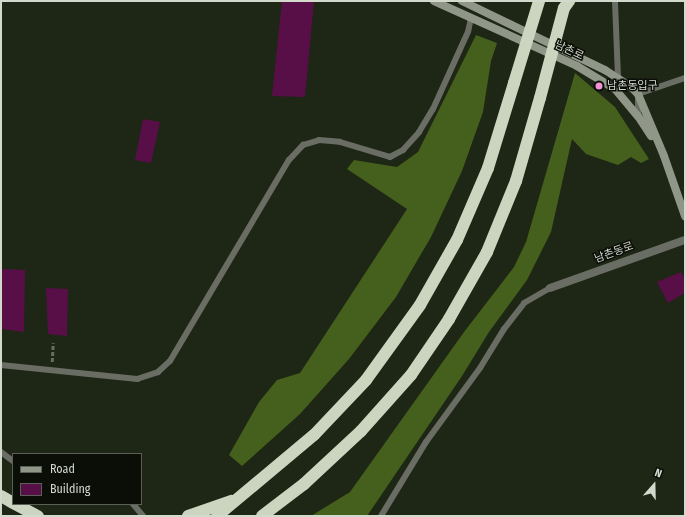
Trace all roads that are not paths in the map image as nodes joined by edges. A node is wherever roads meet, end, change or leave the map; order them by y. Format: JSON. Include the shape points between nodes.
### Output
{"nodes":[{"id":1,"x":434,"y":1,"type":"edge"},
{"id":2,"x":462,"y":1,"type":"edge"},
{"id":3,"x":539,"y":1,"type":"edge"},
{"id":4,"x":615,"y":1,"type":"edge"},
{"id":5,"x":567,"y":3,"type":"edge"},
{"id":6,"x":470,"y":18,"type":"junction"},
{"id":7,"x":618,"y":77,"type":"junction"},
{"id":8,"x":685,"y":78,"type":"edge"},
{"id":9,"x":615,"y":89,"type":"junction"},
{"id":10,"x":638,"y":94,"type":"junction"},
{"id":11,"x":638,"y":116,"type":"junction"},
{"id":12,"x":664,"y":156,"type":"junction"},
{"id":13,"x":685,"y":216,"type":"edge"},
{"id":14,"x":685,"y":240,"type":"edge"},
{"id":15,"x":550,"y":288,"type":"joint"},
{"id":16,"x":1,"y":365,"type":"edge"},
{"id":17,"x":1,"y":452,"type":"edge"},
{"id":18,"x":12,"y":460,"type":"edge"},
{"id":19,"x":1,"y":496,"type":"edge"},
{"id":20,"x":241,"y":497,"type":"junction"},
{"id":21,"x":12,"y":503,"type":"edge"},
{"id":22,"x":16,"y":505,"type":"edge"},
{"id":23,"x":134,"y":505,"type":"edge"},
{"id":24,"x":38,"y":516,"type":"edge"},
{"id":25,"x":143,"y":516,"type":"edge"},
{"id":26,"x":188,"y":516,"type":"edge"},
{"id":27,"x":217,"y":516,"type":"edge"},
{"id":28,"x":262,"y":516,"type":"edge"},
{"id":29,"x":381,"y":516,"type":"edge"}],
"edges":[{"from":1,"to":6,"type":"street","name":"남촌로"},
{"from":2,"to":7,"type":"street","name":"남촌로"},
{"from":3,"to":20,"type":"highway","bridge":true,"via":[[488,168],[463,226],[420,305],[366,380],[314,435]]},
{"from":4,"to":7,"type":"lane"},
{"from":5,"to":28,"type":"highway","bridge":true,"via":[[513,188],[487,252],[449,319],[411,375],[361,431],[304,484]]},
{"from":6,"to":9,"type":"street","name":"남촌로","via":[[577,66]]},
{"from":6,"to":16,"type":"lane","via":[[468,32],[436,102],[419,132],[403,150],[390,157],[340,142],[319,140],[303,145],[289,160],[170,361],[158,372],[137,379]]},
{"from":7,"to":9,"type":"lane"},
{"from":7,"to":10,"type":"street","name":"남촌로"},
{"from":8,"to":10,"type":"lane"},
{"from":9,"to":11,"type":"street","name":"남촌로"},
{"from":10,"to":11,"type":"lane"},
{"from":10,"to":12,"type":"street","name":"남촌로"},
{"from":11,"to":12,"type":"street","name":"남촌로"},
{"from":12,"to":13,"type":"street","name":"남촌로"},
{"from":14,"to":15,"type":"street","name":"남촌동로"},
{"from":15,"to":29,"type":"lane","via":[[524,303],[504,329],[480,368],[426,442]]},
{"from":17,"to":18,"type":"lane"},
{"from":19,"to":21,"type":"highway"},
{"from":20,"to":26,"type":"highway"},
{"from":20,"to":27,"type":"highway"},
{"from":22,"to":24,"type":"highway"},
{"from":23,"to":25,"type":"lane"}]}
